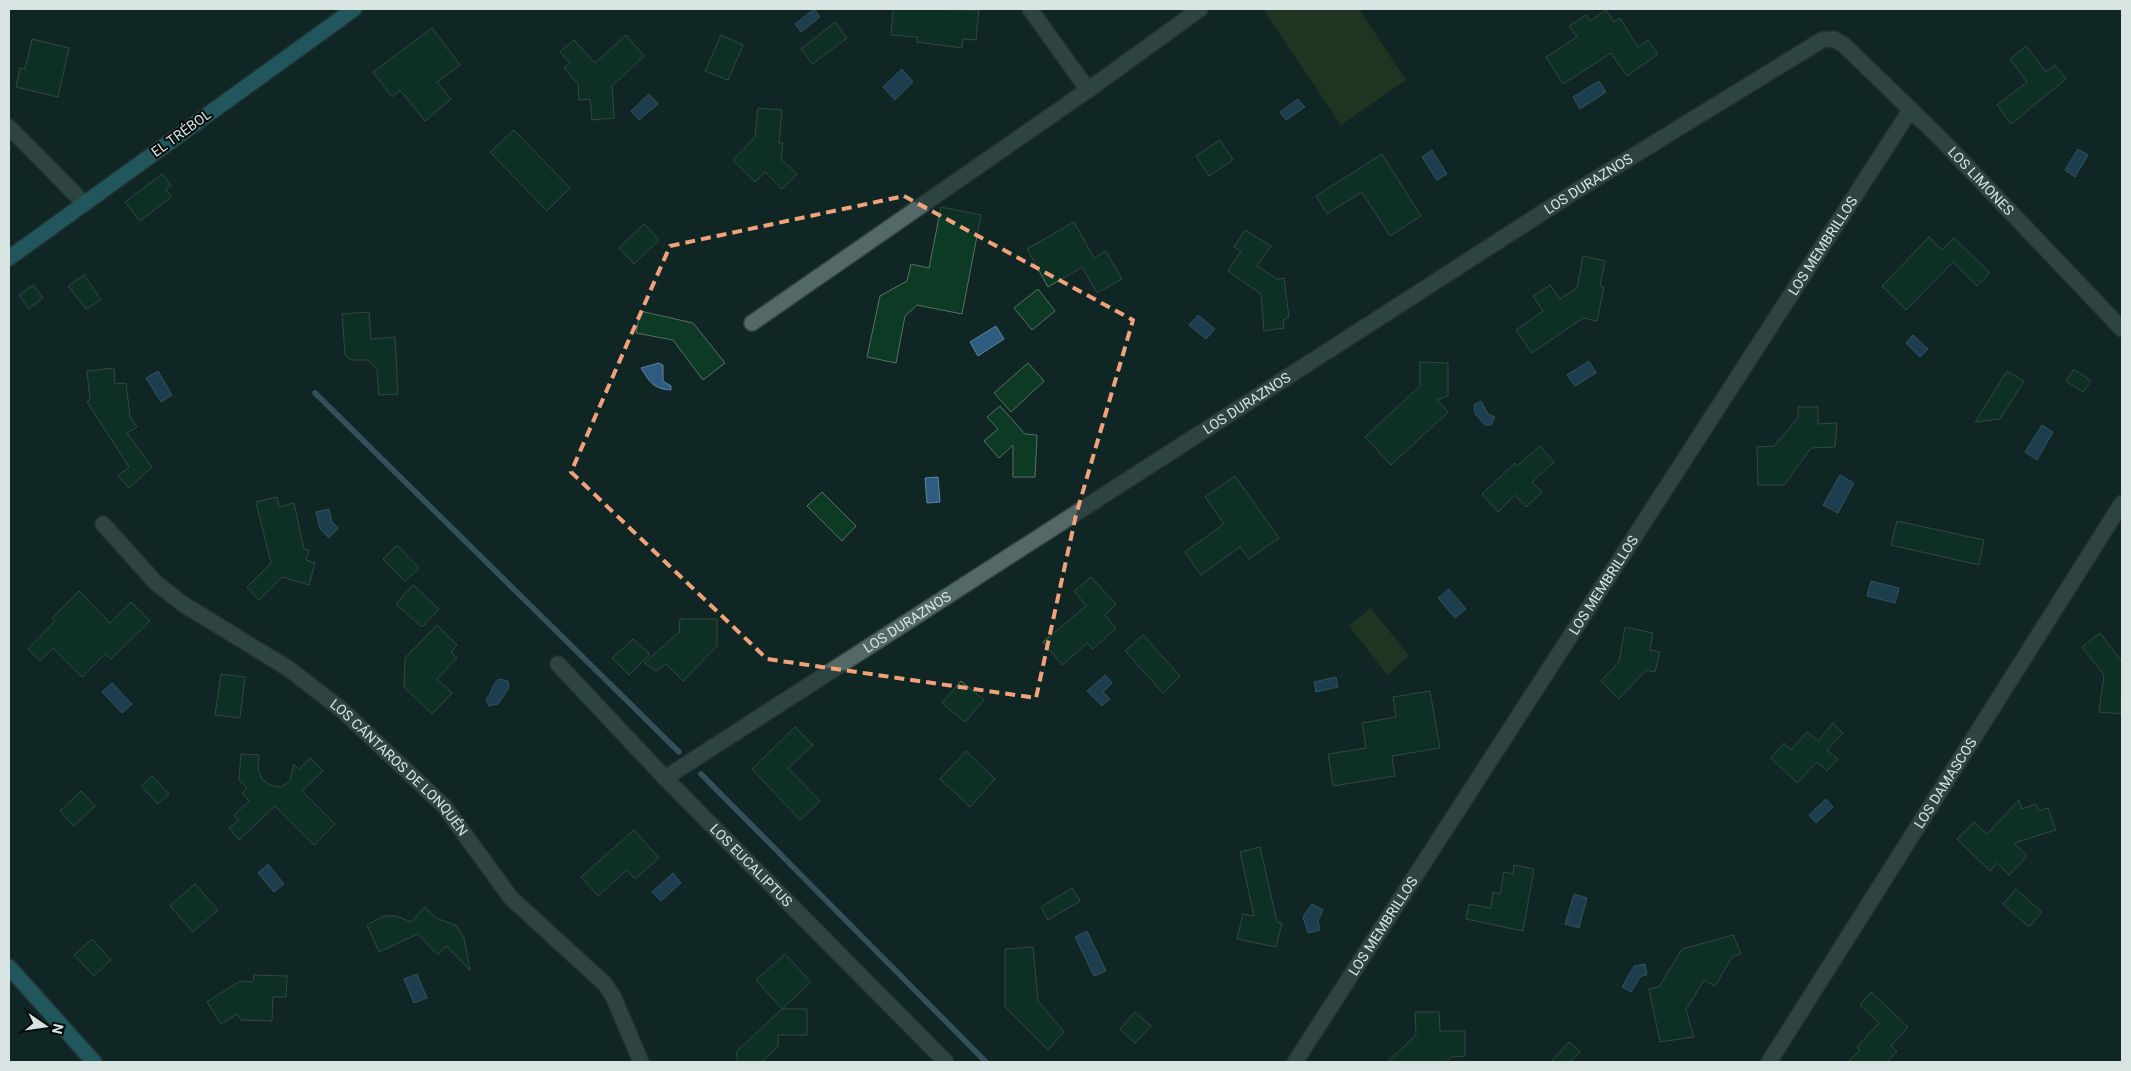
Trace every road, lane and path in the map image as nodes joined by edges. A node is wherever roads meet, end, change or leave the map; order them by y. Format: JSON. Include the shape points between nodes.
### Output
{"nodes":[{"id":1,"x":354,"y":9,"type":"edge"},
{"id":2,"x":1030,"y":9,"type":"edge"},
{"id":3,"x":1200,"y":9,"type":"edge"},
{"id":4,"x":1834,"y":39,"type":"joint"},
{"id":5,"x":1088,"y":90,"type":"junction"},
{"id":6,"x":1911,"y":110,"type":"junction"},
{"id":7,"x":9,"y":127,"type":"edge"},
{"id":8,"x":84,"y":203,"type":"junction"},
{"id":9,"x":9,"y":258,"type":"edge"},
{"id":10,"x":752,"y":323,"type":"dead end"},
{"id":11,"x":2122,"y":329,"type":"edge"},
{"id":12,"x":2122,"y":503,"type":"edge"},
{"id":13,"x":103,"y":524,"type":"dead end"},
{"id":14,"x":558,"y":664,"type":"dead end"},
{"id":15,"x":665,"y":778,"type":"junction"},
{"id":16,"x":9,"y":967,"type":"edge"},
{"id":17,"x":94,"y":1062,"type":"edge"},
{"id":18,"x":640,"y":1062,"type":"edge"},
{"id":19,"x":946,"y":1062,"type":"edge"},
{"id":20,"x":1295,"y":1062,"type":"edge"},
{"id":21,"x":1769,"y":1062,"type":"edge"}],
"edges":[{"from":1,"to":8,"type":"main road","name":"EL TRÉBOL"},
{"from":2,"to":5,"type":"street"},
{"from":3,"to":5,"type":"street"},
{"from":4,"to":6,"type":"street","name":"LOS LIMONES"},
{"from":4,"to":15,"type":"street","name":"LOS DURAZNOS","via":[[1822,40],[1576,191]]},
{"from":5,"to":10,"type":"street"},
{"from":6,"to":11,"type":"street","name":"LOS LIMONES"},
{"from":6,"to":20,"type":"street","name":"LOS MEMBRILLOS"},
{"from":7,"to":8,"type":"street"},
{"from":8,"to":9,"type":"main road","name":"EL TRÉBOL"},
{"from":12,"to":21,"type":"street","name":"LOS DAMASCOS"},
{"from":13,"to":18,"type":"street","name":"LOS CÁNTAROS DE LONQUÉN","via":[[156,583],[183,604],[322,693],[444,806],[510,898],[606,984]]},
{"from":14,"to":15,"type":"street","name":"LOS EUCALIPTUS"},
{"from":15,"to":19,"type":"street","name":"LOS EUCALIPTUS"},
{"from":16,"to":17,"type":"main road"}]}
